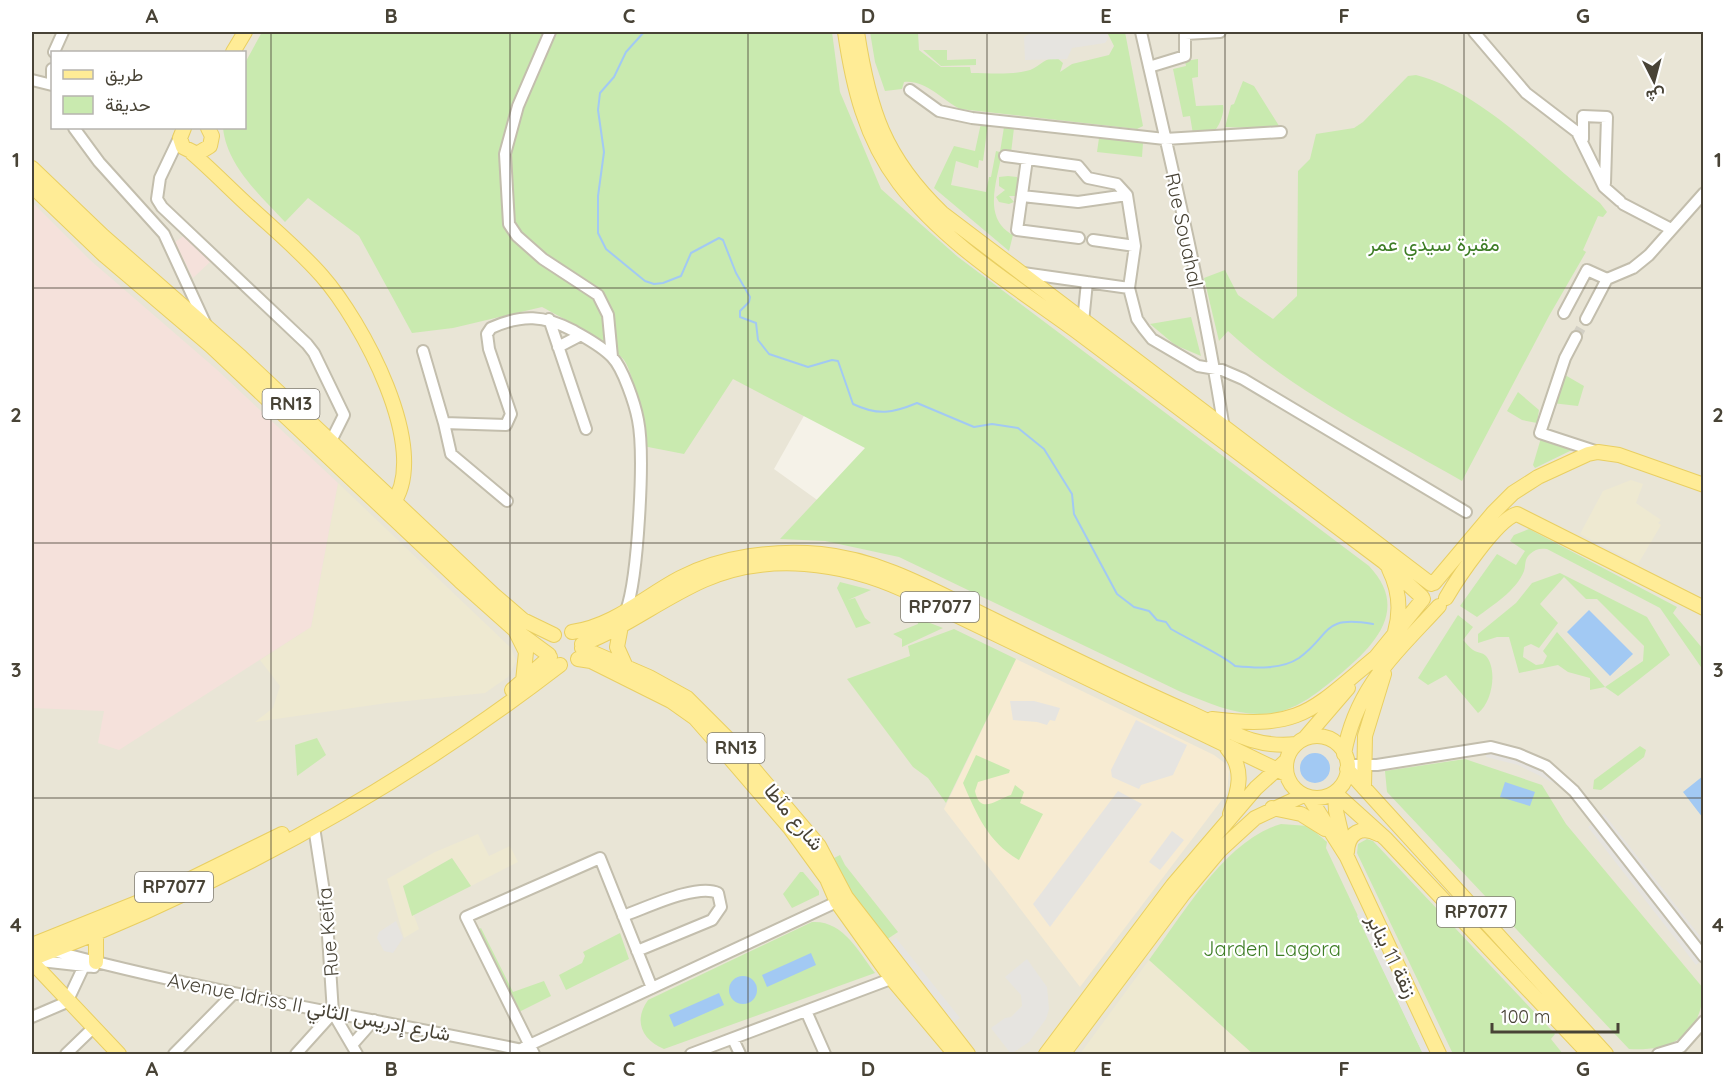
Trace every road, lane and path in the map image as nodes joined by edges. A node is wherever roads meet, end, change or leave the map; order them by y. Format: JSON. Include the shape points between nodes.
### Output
{"nodes":[{"id":1,"x":63,"y":32,"type":"edge"},
{"id":2,"x":245,"y":32,"type":"edge"},
{"id":3,"x":550,"y":32,"type":"edge"},
{"id":4,"x":845,"y":32,"type":"edge"},
{"id":5,"x":857,"y":32,"type":"edge"},
{"id":6,"x":1141,"y":32,"type":"edge"},
{"id":7,"x":1220,"y":32,"type":"edge"},
{"id":8,"x":1474,"y":32,"type":"edge"},
{"id":9,"x":54,"y":51,"type":"edge"},
{"id":10,"x":234,"y":51,"type":"edge"},
{"id":11,"x":1149,"y":67,"type":"junction"},
{"id":12,"x":32,"y":80,"type":"edge"},
{"id":13,"x":51,"y":84,"type":"edge"},
{"id":14,"x":910,"y":90,"type":"dead end"},
{"id":15,"x":75,"y":129,"type":"edge"},
{"id":16,"x":183,"y":130,"type":"edge"},
{"id":17,"x":1281,"y":132,"type":"dead end"},
{"id":18,"x":210,"y":133,"type":"edge"},
{"id":19,"x":1165,"y":139,"type":"junction"},
{"id":20,"x":1583,"y":139,"type":"junction"},
{"id":21,"x":191,"y":153,"type":"junction"},
{"id":22,"x":1005,"y":156,"type":"dead end"},
{"id":23,"x":1027,"y":159,"type":"junction"},
{"id":24,"x":167,"y":166,"type":"junction"},
{"id":25,"x":32,"y":168,"type":"edge"},
{"id":26,"x":222,"y":178,"type":"junction"},
{"id":27,"x":32,"y":186,"type":"edge"},
{"id":28,"x":1604,"y":187,"type":"junction"},
{"id":29,"x":1704,"y":193,"type":"edge"},
{"id":30,"x":1127,"y":195,"type":"junction"},
{"id":31,"x":1022,"y":196,"type":"junction"},
{"id":32,"x":179,"y":222,"type":"junction"},
{"id":33,"x":1671,"y":229,"type":"junction"},
{"id":34,"x":164,"y":234,"type":"junction"},
{"id":35,"x":1079,"y":238,"type":"dead end"},
{"id":36,"x":1093,"y":240,"type":"dead end"},
{"id":37,"x":1135,"y":246,"type":"junction"},
{"id":38,"x":1017,"y":272,"type":"junction"},
{"id":39,"x":1607,"y":279,"type":"junction"},
{"id":40,"x":1087,"y":282,"type":"junction"},
{"id":41,"x":1129,"y":288,"type":"junction"},
{"id":42,"x":1564,"y":313,"type":"dead end"},
{"id":43,"x":549,"y":319,"type":"junction"},
{"id":44,"x":1586,"y":319,"type":"tunnel mouth"},
{"id":45,"x":1083,"y":322,"type":"junction"},
{"id":46,"x":206,"y":325,"type":"junction"},
{"id":47,"x":581,"y":335,"type":"junction"},
{"id":48,"x":1576,"y":337,"type":"tunnel mouth"},
{"id":49,"x":558,"y":347,"type":"junction"},
{"id":50,"x":423,"y":351,"type":"dead end"},
{"id":51,"x":612,"y":357,"type":"junction"},
{"id":52,"x":1214,"y":368,"type":"junction"},
{"id":53,"x":444,"y":423,"type":"junction"},
{"id":54,"x":586,"y":429,"type":"dead end"},
{"id":55,"x":1224,"y":429,"type":"junction"},
{"id":56,"x":332,"y":441,"type":"junction"},
{"id":57,"x":1598,"y":452,"type":"junction"},
{"id":58,"x":1704,"y":485,"type":"edge"},
{"id":59,"x":1512,"y":494,"type":"junction"},
{"id":60,"x":507,"y":501,"type":"dead end"},
{"id":61,"x":391,"y":506,"type":"junction"},
{"id":62,"x":1517,"y":514,"type":"junction"},
{"id":63,"x":1484,"y":523,"type":"junction"},
{"id":64,"x":1384,"y":561,"type":"junction"},
{"id":65,"x":633,"y":580,"type":"junction"},
{"id":66,"x":1433,"y":584,"type":"junction"},
{"id":67,"x":659,"y":590,"type":"junction"},
{"id":68,"x":1422,"y":598,"type":"junction"},
{"id":69,"x":1443,"y":602,"type":"junction"},
{"id":70,"x":1704,"y":608,"type":"edge"},
{"id":71,"x":626,"y":611,"type":"junction"},
{"id":72,"x":621,"y":626,"type":"junction"},
{"id":73,"x":515,"y":630,"type":"junction"},
{"id":74,"x":572,"y":632,"type":"junction"},
{"id":75,"x":554,"y":635,"type":"junction"},
{"id":76,"x":1401,"y":638,"type":"junction"},
{"id":77,"x":581,"y":651,"type":"junction"},
{"id":78,"x":553,"y":659,"type":"junction"},
{"id":79,"x":1382,"y":660,"type":"junction"},
{"id":80,"x":626,"y":667,"type":"junction"},
{"id":81,"x":523,"y":681,"type":"junction"},
{"id":82,"x":1202,"y":718,"type":"junction"},
{"id":83,"x":1301,"y":741,"type":"junction"},
{"id":84,"x":1224,"y":744,"type":"junction"},
{"id":85,"x":1346,"y":763,"type":"junction"},
{"id":86,"x":1364,"y":765,"type":"junction"},
{"id":87,"x":1283,"y":769,"type":"junction"},
{"id":88,"x":1364,"y":788,"type":"junction"},
{"id":89,"x":1335,"y":793,"type":"junction"},
{"id":90,"x":1307,"y":796,"type":"junction"},
{"id":91,"x":1272,"y":808,"type":"junction"},
{"id":92,"x":1226,"y":824,"type":"junction"},
{"id":93,"x":314,"y":827,"type":"junction"},
{"id":94,"x":1330,"y":831,"type":"junction"},
{"id":95,"x":1386,"y":839,"type":"junction"},
{"id":96,"x":1347,"y":857,"type":"junction"},
{"id":97,"x":841,"y":899,"type":"junction"},
{"id":98,"x":623,"y":916,"type":"junction"},
{"id":99,"x":96,"y":934,"type":"junction"},
{"id":100,"x":54,"y":951,"type":"junction"},
{"id":101,"x":637,"y":951,"type":"junction"},
{"id":102,"x":32,"y":955,"type":"edge"},
{"id":103,"x":1704,"y":957,"type":"edge"},
{"id":104,"x":90,"y":964,"type":"junction"},
{"id":105,"x":898,"y":976,"type":"junction"},
{"id":106,"x":652,"y":988,"type":"junction"},
{"id":107,"x":233,"y":994,"type":"junction"},
{"id":108,"x":67,"y":1002,"type":"junction"},
{"id":109,"x":806,"y":1011,"type":"junction"},
{"id":110,"x":333,"y":1013,"type":"junction"},
{"id":111,"x":32,"y":1017,"type":"edge"},
{"id":112,"x":374,"y":1020,"type":"junction"},
{"id":113,"x":1704,"y":1021,"type":"edge"},
{"id":114,"x":93,"y":1028,"type":"junction"},
{"id":115,"x":733,"y":1039,"type":"junction"},
{"id":116,"x":509,"y":1047,"type":"junction"},
{"id":117,"x":354,"y":1050,"type":"edge"},
{"id":118,"x":529,"y":1050,"type":"edge"},
{"id":119,"x":66,"y":1054,"type":"edge"},
{"id":120,"x":119,"y":1054,"type":"edge"},
{"id":121,"x":174,"y":1054,"type":"edge"},
{"id":122,"x":296,"y":1054,"type":"edge"},
{"id":123,"x":494,"y":1054,"type":"edge"},
{"id":124,"x":691,"y":1054,"type":"edge"},
{"id":125,"x":740,"y":1054,"type":"edge"},
{"id":126,"x":825,"y":1054,"type":"edge"},
{"id":127,"x":955,"y":1054,"type":"edge"},
{"id":128,"x":968,"y":1054,"type":"edge"},
{"id":129,"x":1046,"y":1054,"type":"edge"},
{"id":130,"x":1063,"y":1054,"type":"edge"},
{"id":131,"x":1439,"y":1054,"type":"edge"},
{"id":132,"x":1588,"y":1054,"type":"edge"},
{"id":133,"x":1606,"y":1054,"type":"edge"},
{"id":134,"x":1658,"y":1054,"type":"edge"}],
"edges":[{"from":1,"to":9,"type":"street"},
{"from":2,"to":10,"type":"main road"},
{"from":3,"to":51,"type":"street","via":[[518,106],[505,154],[509,224],[516,236],[543,259],[598,295],[608,315]]},
{"from":4,"to":64,"type":"main road","via":[[866,125],[888,166],[921,210],[1002,276]]},
{"from":5,"to":38,"type":"main road","via":[[870,103],[894,155],[942,213]]},
{"from":6,"to":11,"type":"street","name":"Rue Souahal"},
{"from":7,"to":11,"type":"street","via":[[1185,33],[1185,56]]},
{"from":8,"to":20,"type":"street","via":[[1526,93]]},
{"from":11,"to":19,"type":"street","name":"Rue Souahal"},
{"from":12,"to":13,"type":"street"},
{"from":14,"to":19,"type":"street","via":[[928,105],[955,116]]},
{"from":15,"to":34,"type":"street"},
{"from":16,"to":21,"type":"main road","via":[[181,143]]},
{"from":16,"to":24,"type":"street"},
{"from":17,"to":19,"type":"street"},
{"from":18,"to":21,"type":"main road","via":[[207,150]]},
{"from":18,"to":26,"type":"main road"},
{"from":19,"to":52,"type":"street","name":"Rue Souahal"},
{"from":20,"to":28,"type":"street"},
{"from":20,"to":28,"type":"street","via":[[1583,116],[1607,117]]},
{"from":21,"to":24,"type":"street"},
{"from":21,"to":26,"type":"main road"},
{"from":22,"to":23,"type":"street"},
{"from":23,"to":30,"type":"street","via":[[1078,166],[1088,178],[1117,184]]},
{"from":23,"to":31,"type":"street"},
{"from":24,"to":32,"type":"street","via":[[157,188],[157,199]]},
{"from":25,"to":46,"type":"main road","number":"RN13"},
{"from":26,"to":61,"type":"main road","via":[[322,276],[364,342],[390,396],[404,445],[404,465]]},
{"from":27,"to":61,"type":"main road","number":"RN13","via":[[128,276]]},
{"from":28,"to":33,"type":"street","via":[[1622,202]]},
{"from":29,"to":33,"type":"street"},
{"from":30,"to":31,"type":"street","via":[[1078,202]]},
{"from":30,"to":37,"type":"street"},
{"from":31,"to":35,"type":"street","via":[[1017,230]]},
{"from":32,"to":34,"type":"street"},
{"from":32,"to":56,"type":"street","via":[[314,352],[344,414]]},
{"from":33,"to":39,"type":"street","via":[[1633,268]]},
{"from":34,"to":46,"type":"street"},
{"from":36,"to":37,"type":"street"},
{"from":37,"to":41,"type":"street"},
{"from":38,"to":40,"type":"street"},
{"from":38,"to":45,"type":"main road"},
{"from":39,"to":42,"type":"street","via":[[1587,270]]},
{"from":39,"to":44,"type":"street"},
{"from":40,"to":41,"type":"street"},
{"from":40,"to":45,"type":"street"},
{"from":41,"to":52,"type":"street","via":[[1137,319],[1152,339],[1198,366]]},
{"from":43,"to":47,"type":"street"},
{"from":43,"to":49,"type":"street"},
{"from":43,"to":53,"type":"street","via":[[500,324],[487,334],[511,414],[509,423]]},
{"from":45,"to":55,"type":"main road"},
{"from":46,"to":56,"type":"main road","number":"RN13"},
{"from":47,"to":49,"type":"street"},
{"from":47,"to":51,"type":"street"},
{"from":48,"to":57,"type":"street","via":[[1552,391],[1540,433]]},
{"from":49,"to":54,"type":"street"},
{"from":50,"to":53,"type":"street"},
{"from":51,"to":65,"type":"street","via":[[638,420],[640,463]]},
{"from":52,"to":55,"type":"street","name":"Rue Souahal"},
{"from":52,"to":63,"type":"street","via":[[1243,379]]},
{"from":53,"to":60,"type":"street","via":[[451,454]]},
{"from":55,"to":66,"type":"main road"},
{"from":56,"to":61,"type":"main road","number":"RN13"},
{"from":57,"to":58,"type":"main road","via":[[1619,455]]},
{"from":57,"to":59,"type":"main road","via":[[1538,477]]},
{"from":59,"to":62,"type":"main road"},
{"from":59,"to":63,"type":"main road"},
{"from":61,"to":73,"type":"main road","number":"RN13"},
{"from":61,"to":75,"type":"main road","number":"RN13","via":[[523,620]]},
{"from":62,"to":69,"type":"main road","via":[[1506,520],[1459,575]]},
{"from":62,"to":70,"type":"main road"},
{"from":63,"to":66,"type":"main road"},
{"from":64,"to":68,"type":"main road"},
{"from":64,"to":76,"type":"main road","via":[[1398,596]]},
{"from":65,"to":67,"type":"street","via":[[648,591]]},
{"from":65,"to":71,"type":"street"},
{"from":66,"to":68,"type":"main road","via":[[1423,590]]},
{"from":66,"to":69,"type":"main road","via":[[1443,588]]},
{"from":67,"to":71,"type":"main road","number":"RP7077"},
{"from":67,"to":82,"type":"main road","number":"RP7077","via":[[703,568],[746,557],[795,553],[839,556],[908,578]]},
{"from":68,"to":69,"type":"main road","via":[[1431,607]]},
{"from":68,"to":76,"type":"main road"},
{"from":69,"to":76,"type":"main road"},
{"from":71,"to":74,"type":"main road","number":"RP7077","via":[[598,627]]},
{"from":72,"to":77,"type":"main road","number":"RP7077"},
{"from":72,"to":80,"type":"main road","via":[[617,647]]},
{"from":72,"to":84,"type":"main road","number":"RP7077","via":[[718,575],[778,564],[837,567],[894,586]]},
{"from":73,"to":78,"type":"main road","number":"RN13"},
{"from":73,"to":81,"type":"main road","via":[[526,652]]},
{"from":74,"to":75,"type":"main road"},
{"from":74,"to":77,"type":"main road","number":"RN13"},
{"from":75,"to":78,"type":"main road","via":[[548,644]]},
{"from":76,"to":79,"type":"main road"},
{"from":77,"to":78,"type":"main road","via":[[570,664]]},
{"from":77,"to":80,"type":"main road","name":"شارع مآطا","number":"RN13"},
{"from":77,"to":97,"type":"main road","number":"RN13","via":[[591,661],[650,690],[694,718],[790,828]]},
{"from":78,"to":81,"type":"main road","number":"RP7077"},
{"from":78,"to":93,"type":"main road","number":"RP7077","via":[[411,771]]},
{"from":79,"to":82,"type":"main road","via":[[1317,706],[1290,719],[1264,724]]},
{"from":79,"to":83,"type":"main road"},
{"from":79,"to":85,"type":"main road","via":[[1356,708]]},
{"from":79,"to":86,"type":"main road","via":[[1365,736]]},
{"from":80,"to":97,"type":"main road","name":"شارع مآطا","number":"RN13","via":[[687,698],[730,741],[819,846]]},
{"from":81,"to":102,"type":"main road","number":"RP7077","via":[[467,723],[335,807]]},
{"from":82,"to":83,"type":"main road","number":"RP7077","via":[[1264,745]]},
{"from":83,"to":85,"type":"main road","number":"RP7077","via":[[1323,737],[1332,740]]},
{"from":83,"to":87,"type":"main road"},
{"from":84,"to":87,"type":"main road","number":"RP7077"},
{"from":84,"to":92,"type":"main road","via":[[1239,770],[1236,797]]},
{"from":85,"to":86,"type":"street"},
{"from":85,"to":88,"type":"main road","number":"RP7077"},
{"from":85,"to":89,"type":"main road","via":[[1345,779]]},
{"from":86,"to":88,"type":"main road"},
{"from":86,"to":103,"type":"street","via":[[1491,747],[1546,766],[1574,791]]},
{"from":87,"to":90,"type":"main road","number":"RP7077","via":[[1290,783]]},
{"from":87,"to":92,"type":"main road","via":[[1256,788]]},
{"from":88,"to":133,"type":"main road","number":"RP7077"},
{"from":89,"to":90,"type":"main road","via":[[1317,798]]},
{"from":89,"to":95,"type":"main road","number":"RP7077"},
{"from":89,"to":96,"type":"main road"},
{"from":90,"to":91,"type":"main road"},
{"from":90,"to":94,"type":"main road"},
{"from":91,"to":94,"type":"main road","via":[[1301,814]]},
{"from":91,"to":130,"type":"main road","via":[[1239,832],[1191,885]]},
{"from":92,"to":129,"type":"main road","via":[[1173,885]]},
{"from":93,"to":99,"type":"main road","number":"RP7077","via":[[194,891]]},
{"from":93,"to":110,"type":"street","name":"Rue Keifa","via":[[330,939]]},
{"from":94,"to":96,"type":"main road"},
{"from":95,"to":96,"type":"main road","via":[[1368,830],[1357,832],[1349,840]]},
{"from":95,"to":132,"type":"main road","number":"RP7077"},
{"from":96,"to":131,"type":"main road","name":"زنقة 11 يناير"},
{"from":97,"to":105,"type":"main road","number":"RN13"},
{"from":97,"to":106,"type":"street"},
{"from":98,"to":101,"type":"street"},
{"from":98,"to":101,"type":"street","via":[[693,892],[708,889],[718,893],[721,907],[712,920]]},
{"from":98,"to":118,"type":"street","via":[[600,858],[466,917]]},
{"from":99,"to":100,"type":"main road","number":"RP7077"},
{"from":99,"to":104,"type":"main road"},
{"from":100,"to":102,"type":"main road","number":"RP7077"},
{"from":100,"to":104,"type":"street","name":"Avenue Idriss II شارع إدريس الثاني"},
{"from":101,"to":106,"type":"street"},
{"from":102,"to":104,"type":"street","name":"Avenue Idriss II شارع إدريس الثاني"},
{"from":102,"to":108,"type":"main road"},
{"from":104,"to":107,"type":"street","name":"Avenue Idriss II شارع إدريس الثاني"},
{"from":104,"to":108,"type":"street"},
{"from":105,"to":109,"type":"street"},
{"from":105,"to":127,"type":"main road","number":"RN13"},
{"from":105,"to":128,"type":"main road","number":"RN13"},
{"from":106,"to":118,"type":"street"},
{"from":107,"to":110,"type":"street","name":"Avenue Idriss II شارع إدريس الثاني"},
{"from":107,"to":121,"type":"street"},
{"from":108,"to":111,"type":"street"},
{"from":108,"to":114,"type":"main road"},
{"from":109,"to":115,"type":"street"},
{"from":109,"to":126,"type":"street"},
{"from":110,"to":112,"type":"street","name":"Avenue Idriss II شارع إدريس الثاني"},
{"from":110,"to":117,"type":"street"},
{"from":110,"to":122,"type":"street"},
{"from":112,"to":116,"type":"street","name":"Avenue Idriss II شارع إدريس الثاني"},
{"from":112,"to":117,"type":"street"},
{"from":113,"to":134,"type":"street","via":[[1681,1047]]},
{"from":114,"to":119,"type":"street"},
{"from":114,"to":120,"type":"main road"},
{"from":115,"to":124,"type":"street"},
{"from":115,"to":125,"type":"street"},
{"from":116,"to":118,"type":"street","name":"Avenue Idriss II شارع إدريس الثاني"},
{"from":116,"to":123,"type":"street"}]}
